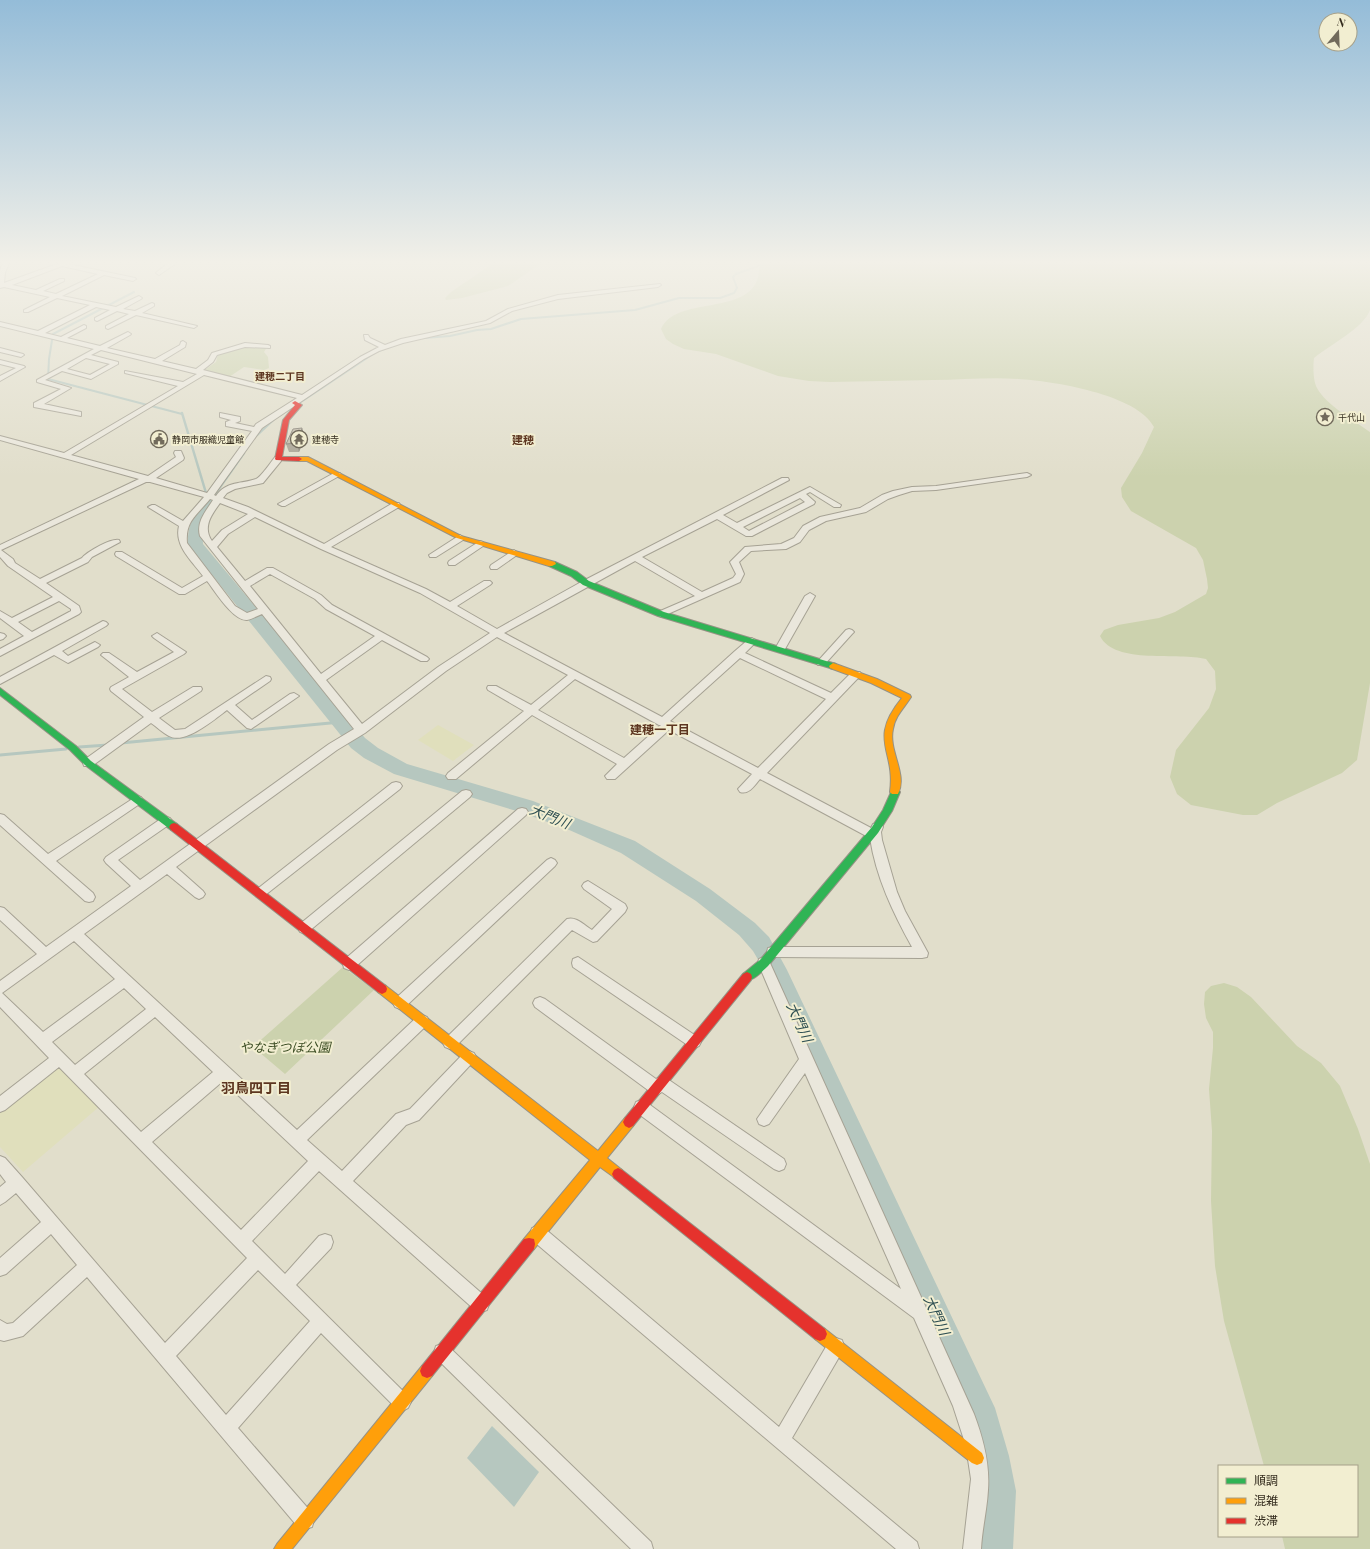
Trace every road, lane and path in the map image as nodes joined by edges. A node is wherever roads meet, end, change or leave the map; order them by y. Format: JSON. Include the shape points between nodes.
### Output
{"nodes":[{"id":1,"x":31,"y":332,"type":"edge"},
{"id":2,"x":41,"y":332,"type":"edge"},
{"id":3,"x":74,"y":332,"type":"edge"},
{"id":4,"x":441,"y":332,"type":"edge"},
{"id":5,"x":38,"y":334,"type":"junction"},
{"id":6,"x":128,"y":334,"type":"dead end"},
{"id":7,"x":366,"y":336,"type":"dead end"},
{"id":8,"x":61,"y":339,"type":"junction"},
{"id":9,"x":183,"y":343,"type":"dead end"},
{"id":10,"x":268,"y":347,"type":"dead end"},
{"id":11,"x":384,"y":347,"type":"junction"},
{"id":12,"x":100,"y":348,"type":"junction"},
{"id":13,"x":0,"y":350,"type":"edge"},
{"id":14,"x":8,"y":352,"type":"junction"},
{"id":15,"x":21,"y":355,"type":"dead end"},
{"id":16,"x":0,"y":356,"type":"edge"},
{"id":17,"x":85,"y":356,"type":"junction"},
{"id":18,"x":157,"y":361,"type":"junction"},
{"id":19,"x":4,"y":363,"type":"edge"},
{"id":20,"x":0,"y":367,"type":"edge"},
{"id":21,"x":61,"y":369,"type":"junction"},
{"id":22,"x":127,"y":372,"type":"dead end"},
{"id":23,"x":201,"y":372,"type":"junction"},
{"id":24,"x":0,"y":379,"type":"edge"},
{"id":25,"x":184,"y":385,"type":"junction"},
{"id":26,"x":303,"y":397,"type":"junction"},
{"id":27,"x":295,"y":403,"type":"junction"},
{"id":28,"x":78,"y":414,"type":"dead end"},
{"id":29,"x":223,"y":415,"type":"dead end"},
{"id":30,"x":256,"y":430,"type":"junction"},
{"id":31,"x":0,"y":438,"type":"edge"},
{"id":32,"x":178,"y":453,"type":"dead end"},
{"id":33,"x":64,"y":456,"type":"junction"},
{"id":34,"x":278,"y":459,"type":"junction"},
{"id":35,"x":337,"y":475,"type":"junction"},
{"id":36,"x":1027,"y":475,"type":"dead end"},
{"id":37,"x":147,"y":479,"type":"junction"},
{"id":38,"x":785,"y":480,"type":"dead end"},
{"id":39,"x":800,"y":494,"type":"junction"},
{"id":40,"x":210,"y":496,"type":"junction"},
{"id":41,"x":219,"y":499,"type":"junction"},
{"id":42,"x":282,"y":504,"type":"dead end"},
{"id":43,"x":838,"y":504,"type":"dead end"},
{"id":44,"x":396,"y":505,"type":"junction"},
{"id":45,"x":152,"y":507,"type":"dead end"},
{"id":46,"x":254,"y":514,"type":"junction"},
{"id":47,"x":716,"y":515,"type":"junction"},
{"id":48,"x":184,"y":525,"type":"junction"},
{"id":49,"x":737,"y":527,"type":"junction"},
{"id":50,"x":460,"y":538,"type":"junction"},
{"id":51,"x":116,"y":542,"type":"dead end"},
{"id":52,"x":480,"y":544,"type":"junction"},
{"id":53,"x":213,"y":547,"type":"junction"},
{"id":54,"x":324,"y":547,"type":"junction"},
{"id":55,"x":0,"y":548,"type":"edge"},
{"id":56,"x":0,"y":553,"type":"edge"},
{"id":57,"x":514,"y":553,"type":"junction"},
{"id":58,"x":119,"y":554,"type":"dead end"},
{"id":59,"x":433,"y":555,"type":"dead end"},
{"id":60,"x":635,"y":557,"type":"junction"},
{"id":61,"x":452,"y":563,"type":"dead end"},
{"id":62,"x":494,"y":567,"type":"dead end"},
{"id":63,"x":208,"y":577,"type":"junction"},
{"id":64,"x":39,"y":583,"type":"junction"},
{"id":65,"x":487,"y":583,"type":"dead end"},
{"id":66,"x":586,"y":583,"type":"junction"},
{"id":67,"x":244,"y":586,"type":"junction"},
{"id":68,"x":702,"y":596,"type":"junction"},
{"id":69,"x":810,"y":596,"type":"dead end"},
{"id":70,"x":59,"y":597,"type":"junction"},
{"id":71,"x":451,"y":606,"type":"junction"},
{"id":72,"x":263,"y":610,"type":"junction"},
{"id":73,"x":0,"y":614,"type":"edge"},
{"id":74,"x":661,"y":614,"type":"junction"},
{"id":75,"x":11,"y":622,"type":"junction"},
{"id":76,"x":103,"y":624,"type":"dead end"},
{"id":77,"x":849,"y":632,"type":"dead end"},
{"id":78,"x":497,"y":633,"type":"junction"},
{"id":79,"x":31,"y":636,"type":"junction"},
{"id":80,"x":157,"y":636,"type":"dead end"},
{"id":81,"x":382,"y":636,"type":"junction"},
{"id":82,"x":752,"y":641,"type":"junction"},
{"id":83,"x":95,"y":645,"type":"dead end"},
{"id":84,"x":780,"y":649,"type":"junction"},
{"id":85,"x":55,"y":651,"type":"junction"},
{"id":86,"x":0,"y":653,"type":"edge"},
{"id":87,"x":738,"y":653,"type":"junction"},
{"id":88,"x":106,"y":655,"type":"dead end"},
{"id":89,"x":424,"y":659,"type":"dead end"},
{"id":90,"x":821,"y":663,"type":"junction"},
{"id":91,"x":856,"y":674,"type":"junction"},
{"id":92,"x":574,"y":675,"type":"junction"},
{"id":93,"x":137,"y":677,"type":"junction"},
{"id":94,"x":266,"y":679,"type":"dead end"},
{"id":95,"x":320,"y":679,"type":"junction"},
{"id":96,"x":0,"y":681,"type":"edge"},
{"id":97,"x":492,"y":688,"type":"dead end"},
{"id":98,"x":197,"y":689,"type":"dead end"},
{"id":99,"x":1,"y":693,"type":"edge"},
{"id":100,"x":294,"y":696,"type":"dead end"},
{"id":101,"x":832,"y":698,"type":"junction"},
{"id":102,"x":227,"y":705,"type":"junction"},
{"id":103,"x":530,"y":711,"type":"junction"},
{"id":104,"x":152,"y":717,"type":"junction"},
{"id":105,"x":665,"y":723,"type":"junction"},
{"id":106,"x":361,"y":730,"type":"junction"},
{"id":107,"x":88,"y":763,"type":"junction"},
{"id":108,"x":625,"y":764,"type":"junction"},
{"id":109,"x":760,"y":774,"type":"junction"},
{"id":110,"x":452,"y":776,"type":"dead end"},
{"id":111,"x":611,"y":776,"type":"dead end"},
{"id":112,"x":396,"y":786,"type":"dead end"},
{"id":113,"x":744,"y":789,"type":"dead end"},
{"id":114,"x":466,"y":794,"type":"dead end"},
{"id":115,"x":137,"y":800,"type":"junction"},
{"id":116,"x":522,"y":812,"type":"dead end"},
{"id":117,"x":0,"y":818,"type":"edge"},
{"id":118,"x":166,"y":821,"type":"junction"},
{"id":119,"x":875,"y":830,"type":"junction"},
{"id":120,"x":198,"y":845,"type":"junction"},
{"id":121,"x":48,"y":860,"type":"junction"},
{"id":122,"x":551,"y":863,"type":"dead end"},
{"id":123,"x":167,"y":867,"type":"junction"},
{"id":124,"x":588,"y":886,"type":"dead end"},
{"id":125,"x":140,"y":887,"type":"junction"},
{"id":126,"x":199,"y":894,"type":"dead end"},
{"id":127,"x":260,"y":894,"type":"junction"},
{"id":128,"x":89,"y":897,"type":"dead end"},
{"id":129,"x":0,"y":912,"type":"edge"},
{"id":130,"x":304,"y":928,"type":"junction"},
{"id":131,"x":75,"y":934,"type":"junction"},
{"id":132,"x":773,"y":952,"type":"junction"},
{"id":133,"x":46,"y":955,"type":"junction"},
{"id":134,"x":578,"y":963,"type":"dead end"},
{"id":135,"x":764,"y":963,"type":"junction"},
{"id":136,"x":349,"y":964,"type":"junction"},
{"id":137,"x":124,"y":980,"type":"junction"},
{"id":138,"x":0,"y":988,"type":"edge"},
{"id":139,"x":0,"y":998,"type":"edge"},
{"id":140,"x":400,"y":1003,"type":"junction"},
{"id":141,"x":540,"y":1003,"type":"dead end"},
{"id":142,"x":156,"y":1009,"type":"junction"},
{"id":143,"x":422,"y":1020,"type":"junction"},
{"id":144,"x":42,"y":1041,"type":"junction"},
{"id":145,"x":694,"y":1042,"type":"junction"},
{"id":146,"x":450,"y":1043,"type":"junction"},
{"id":147,"x":469,"y":1057,"type":"junction"},
{"id":148,"x":60,"y":1058,"type":"junction"},
{"id":149,"x":806,"y":1060,"type":"junction"},
{"id":150,"x":223,"y":1072,"type":"junction"},
{"id":151,"x":74,"y":1074,"type":"junction"},
{"id":152,"x":659,"y":1085,"type":"junction"},
{"id":153,"x":0,"y":1106,"type":"edge"},
{"id":154,"x":641,"y":1107,"type":"junction"},
{"id":155,"x":764,"y":1119,"type":"dead end"},
{"id":156,"x":298,"y":1140,"type":"junction"},
{"id":157,"x":141,"y":1142,"type":"junction"},
{"id":158,"x":599,"y":1159,"type":"junction"},
{"id":159,"x":320,"y":1161,"type":"junction"},
{"id":160,"x":0,"y":1162,"type":"edge"},
{"id":161,"x":779,"y":1164,"type":"dead end"},
{"id":162,"x":344,"y":1181,"type":"junction"},
{"id":163,"x":17,"y":1182,"type":"junction"},
{"id":164,"x":0,"y":1197,"type":"edge"},
{"id":165,"x":52,"y":1223,"type":"junction"},
{"id":166,"x":538,"y":1234,"type":"junction"},
{"id":167,"x":241,"y":1241,"type":"junction"},
{"id":168,"x":325,"y":1242,"type":"dead end"},
{"id":169,"x":258,"y":1258,"type":"junction"},
{"id":170,"x":88,"y":1265,"type":"junction"},
{"id":171,"x":0,"y":1268,"type":"edge"},
{"id":172,"x":284,"y":1286,"type":"junction"},
{"id":173,"x":481,"y":1304,"type":"junction"},
{"id":174,"x":921,"y":1313,"type":"junction"},
{"id":175,"x":321,"y":1321,"type":"junction"},
{"id":176,"x":1,"y":1333,"type":"edge"},
{"id":177,"x":836,"y":1346,"type":"junction"},
{"id":178,"x":442,"y":1352,"type":"junction"},
{"id":179,"x":165,"y":1355,"type":"junction"},
{"id":180,"x":402,"y":1402,"type":"junction"},
{"id":181,"x":227,"y":1427,"type":"junction"},
{"id":182,"x":782,"y":1440,"type":"junction"},
{"id":183,"x":977,"y":1458,"type":"junction"},
{"id":184,"x":305,"y":1520,"type":"junction"},
{"id":185,"x":282,"y":1549,"type":"edge"},
{"id":186,"x":644,"y":1549,"type":"edge"},
{"id":187,"x":910,"y":1549,"type":"edge"},
{"id":188,"x":972,"y":1549,"type":"edge"}],
"edges":[{"from":1,"to":5,"type":"street"},
{"from":2,"to":5,"type":"street"},
{"from":3,"to":8,"type":"street"},
{"from":4,"to":11,"type":"street"},
{"from":5,"to":8,"type":"street"},
{"from":6,"to":12,"type":"street"},
{"from":7,"to":11,"type":"street","via":[[367,339]]},
{"from":8,"to":12,"type":"street"},
{"from":9,"to":18,"type":"street","via":[[183,346]]},
{"from":10,"to":23,"type":"street","via":[[245,345],[214,354]]},
{"from":11,"to":26,"type":"street","via":[[362,358]]},
{"from":12,"to":17,"type":"street"},
{"from":12,"to":18,"type":"street"},
{"from":13,"to":14,"type":"street"},
{"from":14,"to":15,"type":"street"},
{"from":14,"to":16,"type":"street"},
{"from":17,"to":21,"type":"street"},
{"from":17,"to":21,"type":"street","via":[[116,363],[91,377]]},
{"from":18,"to":23,"type":"street"},
{"from":19,"to":20,"type":"street"},
{"from":19,"to":24,"type":"street","via":[[22,367]]},
{"from":21,"to":28,"type":"street","via":[[39,381],[67,388],[37,405]]},
{"from":22,"to":25,"type":"street"},
{"from":23,"to":25,"type":"street"},
{"from":23,"to":26,"type":"street"},
{"from":25,"to":33,"type":"street","via":[[85,446]]},
{"from":26,"to":27,"type":"street"},
{"from":27,"to":30,"type":"street","via":[[275,414]]},
{"from":27,"to":34,"type":"street","via":[[300,405],[286,420]]},
{"from":29,"to":30,"type":"street","via":[[237,419],[229,424]]},
{"from":30,"to":40,"type":"street"},
{"from":31,"to":33,"type":"street"},
{"from":32,"to":37,"type":"street","via":[[180,458]]},
{"from":33,"to":37,"type":"street"},
{"from":34,"to":35,"type":"street","via":[[308,460]]},
{"from":34,"to":41,"type":"street","via":[[260,481],[248,482],[224,491]]},
{"from":35,"to":42,"type":"street"},
{"from":35,"to":44,"type":"street"},
{"from":36,"to":68,"type":"street","via":[[912,489],[885,496],[863,510],[823,518],[806,528],[797,540],[783,547],[748,550],[734,562],[740,574],[737,580]]},
{"from":37,"to":40,"type":"street"},
{"from":37,"to":55,"type":"street"},
{"from":38,"to":47,"type":"street"},
{"from":39,"to":43,"type":"street","via":[[810,489]]},
{"from":39,"to":49,"type":"street"},
{"from":39,"to":49,"type":"street","via":[[811,502],[749,534]]},
{"from":40,"to":41,"type":"street"},
{"from":40,"to":48,"type":"street"},
{"from":41,"to":46,"type":"street"},
{"from":41,"to":53,"type":"street","via":[[203,523],[202,531]]},
{"from":44,"to":50,"type":"street"},
{"from":44,"to":54,"type":"street"},
{"from":45,"to":48,"type":"street"},
{"from":46,"to":53,"type":"street","via":[[235,525],[215,542]]},
{"from":46,"to":54,"type":"street"},
{"from":47,"to":49,"type":"street"},
{"from":47,"to":60,"type":"street"},
{"from":48,"to":63,"type":"street","via":[[184,544]]},
{"from":50,"to":52,"type":"street"},
{"from":50,"to":59,"type":"street"},
{"from":51,"to":64,"type":"street"},
{"from":52,"to":57,"type":"street"},
{"from":52,"to":61,"type":"street"},
{"from":53,"to":67,"type":"street"},
{"from":54,"to":71,"type":"street"},
{"from":56,"to":64,"type":"street","via":[[11,564]]},
{"from":57,"to":62,"type":"street"},
{"from":57,"to":66,"type":"street","via":[[563,568]]},
{"from":58,"to":63,"type":"street","via":[[182,592]]},
{"from":60,"to":66,"type":"street"},
{"from":60,"to":68,"type":"street"},
{"from":63,"to":72,"type":"street","via":[[232,608],[246,617]]},
{"from":64,"to":70,"type":"street"},
{"from":65,"to":71,"type":"street"},
{"from":66,"to":74,"type":"street"},
{"from":66,"to":78,"type":"street"},
{"from":67,"to":72,"type":"street"},
{"from":67,"to":81,"type":"street","via":[[270,570]]},
{"from":68,"to":74,"type":"street"},
{"from":69,"to":84,"type":"street"},
{"from":70,"to":75,"type":"street"},
{"from":70,"to":79,"type":"street","via":[[76,608],[76,612]]},
{"from":71,"to":78,"type":"street"},
{"from":72,"to":95,"type":"street"},
{"from":73,"to":75,"type":"street"},
{"from":74,"to":82,"type":"street"},
{"from":75,"to":79,"type":"street"},
{"from":76,"to":85,"type":"street"},
{"from":77,"to":90,"type":"street"},
{"from":78,"to":92,"type":"street"},
{"from":78,"to":106,"type":"street","via":[[442,669]]},
{"from":79,"to":86,"type":"street"},
{"from":80,"to":93,"type":"street","via":[[181,652]]},
{"from":81,"to":89,"type":"street"},
{"from":81,"to":95,"type":"street"},
{"from":82,"to":84,"type":"street"},
{"from":82,"to":87,"type":"street"},
{"from":83,"to":85,"type":"street","via":[[68,660]]},
{"from":84,"to":90,"type":"street"},
{"from":85,"to":96,"type":"street"},
{"from":87,"to":101,"type":"street"},
{"from":87,"to":105,"type":"street"},
{"from":88,"to":93,"type":"street"},
{"from":90,"to":91,"type":"street"},
{"from":91,"to":101,"type":"street"},
{"from":91,"to":119,"type":"street","via":[[907,698],[887,728],[897,778],[889,809]]},
{"from":92,"to":103,"type":"street"},
{"from":92,"to":105,"type":"street"},
{"from":93,"to":104,"type":"street","via":[[115,689]]},
{"from":94,"to":102,"type":"street"},
{"from":95,"to":106,"type":"street"},
{"from":97,"to":103,"type":"street"},
{"from":98,"to":104,"type":"street"},
{"from":99,"to":107,"type":"street","via":[[73,748]]},
{"from":100,"to":102,"type":"street","via":[[251,725]]},
{"from":101,"to":109,"type":"street"},
{"from":102,"to":104,"type":"street","via":[[188,732],[173,734]]},
{"from":103,"to":108,"type":"street"},
{"from":103,"to":110,"type":"street"},
{"from":104,"to":107,"type":"street"},
{"from":105,"to":108,"type":"street"},
{"from":105,"to":109,"type":"street"},
{"from":106,"to":120,"type":"street"},
{"from":107,"to":115,"type":"street"},
{"from":108,"to":111,"type":"street"},
{"from":109,"to":113,"type":"street"},
{"from":109,"to":119,"type":"street"},
{"from":112,"to":127,"type":"street"},
{"from":114,"to":130,"type":"street"},
{"from":115,"to":118,"type":"street"},
{"from":115,"to":121,"type":"street"},
{"from":116,"to":136,"type":"street"},
{"from":117,"to":121,"type":"street"},
{"from":118,"to":120,"type":"street"},
{"from":118,"to":125,"type":"street","via":[[110,860]]},
{"from":119,"to":132,"type":"street"},
{"from":119,"to":132,"type":"street","via":[[891,892],[922,953]]},
{"from":120,"to":123,"type":"street"},
{"from":120,"to":127,"type":"street"},
{"from":121,"to":128,"type":"street"},
{"from":122,"to":140,"type":"street"},
{"from":123,"to":125,"type":"street"},
{"from":123,"to":126,"type":"street"},
{"from":124,"to":146,"type":"street","via":[[621,908],[592,937],[571,924]]},
{"from":125,"to":131,"type":"street"},
{"from":127,"to":130,"type":"street"},
{"from":129,"to":133,"type":"street"},
{"from":130,"to":136,"type":"street"},
{"from":131,"to":133,"type":"street"},
{"from":131,"to":137,"type":"street"},
{"from":132,"to":135,"type":"street"},
{"from":133,"to":138,"type":"street"},
{"from":134,"to":145,"type":"street"},
{"from":135,"to":145,"type":"street","via":[[746,978]]},
{"from":135,"to":149,"type":"street"},
{"from":136,"to":140,"type":"street"},
{"from":137,"to":142,"type":"street"},
{"from":137,"to":144,"type":"street"},
{"from":139,"to":144,"type":"street"},
{"from":140,"to":143,"type":"street"},
{"from":141,"to":152,"type":"street"},
{"from":142,"to":150,"type":"street"},
{"from":142,"to":151,"type":"street"},
{"from":143,"to":146,"type":"street"},
{"from":143,"to":156,"type":"street"},
{"from":144,"to":148,"type":"street"},
{"from":145,"to":152,"type":"street"},
{"from":146,"to":147,"type":"street"},
{"from":147,"to":158,"type":"street"},
{"from":147,"to":162,"type":"street","via":[[414,1116],[401,1118]]},
{"from":148,"to":151,"type":"street"},
{"from":148,"to":153,"type":"street"},
{"from":149,"to":155,"type":"street"},
{"from":149,"to":174,"type":"street"},
{"from":150,"to":156,"type":"street"},
{"from":150,"to":157,"type":"street"},
{"from":151,"to":157,"type":"street"},
{"from":152,"to":154,"type":"street"},
{"from":152,"to":161,"type":"street"},
{"from":154,"to":158,"type":"street"},
{"from":154,"to":174,"type":"street"},
{"from":156,"to":159,"type":"street"},
{"from":157,"to":167,"type":"street"},
{"from":158,"to":166,"type":"street"},
{"from":158,"to":177,"type":"street"},
{"from":159,"to":162,"type":"street"},
{"from":159,"to":167,"type":"street"},
{"from":160,"to":163,"type":"street"},
{"from":162,"to":173,"type":"street"},
{"from":163,"to":164,"type":"street"},
{"from":163,"to":165,"type":"street"},
{"from":165,"to":170,"type":"street"},
{"from":165,"to":171,"type":"street"},
{"from":166,"to":173,"type":"street"},
{"from":166,"to":182,"type":"street"},
{"from":167,"to":169,"type":"street"},
{"from":168,"to":172,"type":"street"},
{"from":169,"to":172,"type":"street"},
{"from":169,"to":179,"type":"street"},
{"from":170,"to":176,"type":"street","via":[[17,1330]]},
{"from":170,"to":179,"type":"street"},
{"from":172,"to":175,"type":"street"},
{"from":173,"to":178,"type":"street"},
{"from":174,"to":183,"type":"street","via":[[970,1425]]},
{"from":175,"to":180,"type":"street"},
{"from":175,"to":181,"type":"street"},
{"from":177,"to":182,"type":"street"},
{"from":177,"to":183,"type":"street"},
{"from":178,"to":180,"type":"street"},
{"from":178,"to":186,"type":"street"},
{"from":179,"to":181,"type":"street"},
{"from":180,"to":184,"type":"street"},
{"from":181,"to":184,"type":"street"},
{"from":182,"to":187,"type":"street"},
{"from":183,"to":188,"type":"street","via":[[980,1471],[979,1491]]},
{"from":184,"to":185,"type":"street"}]}
